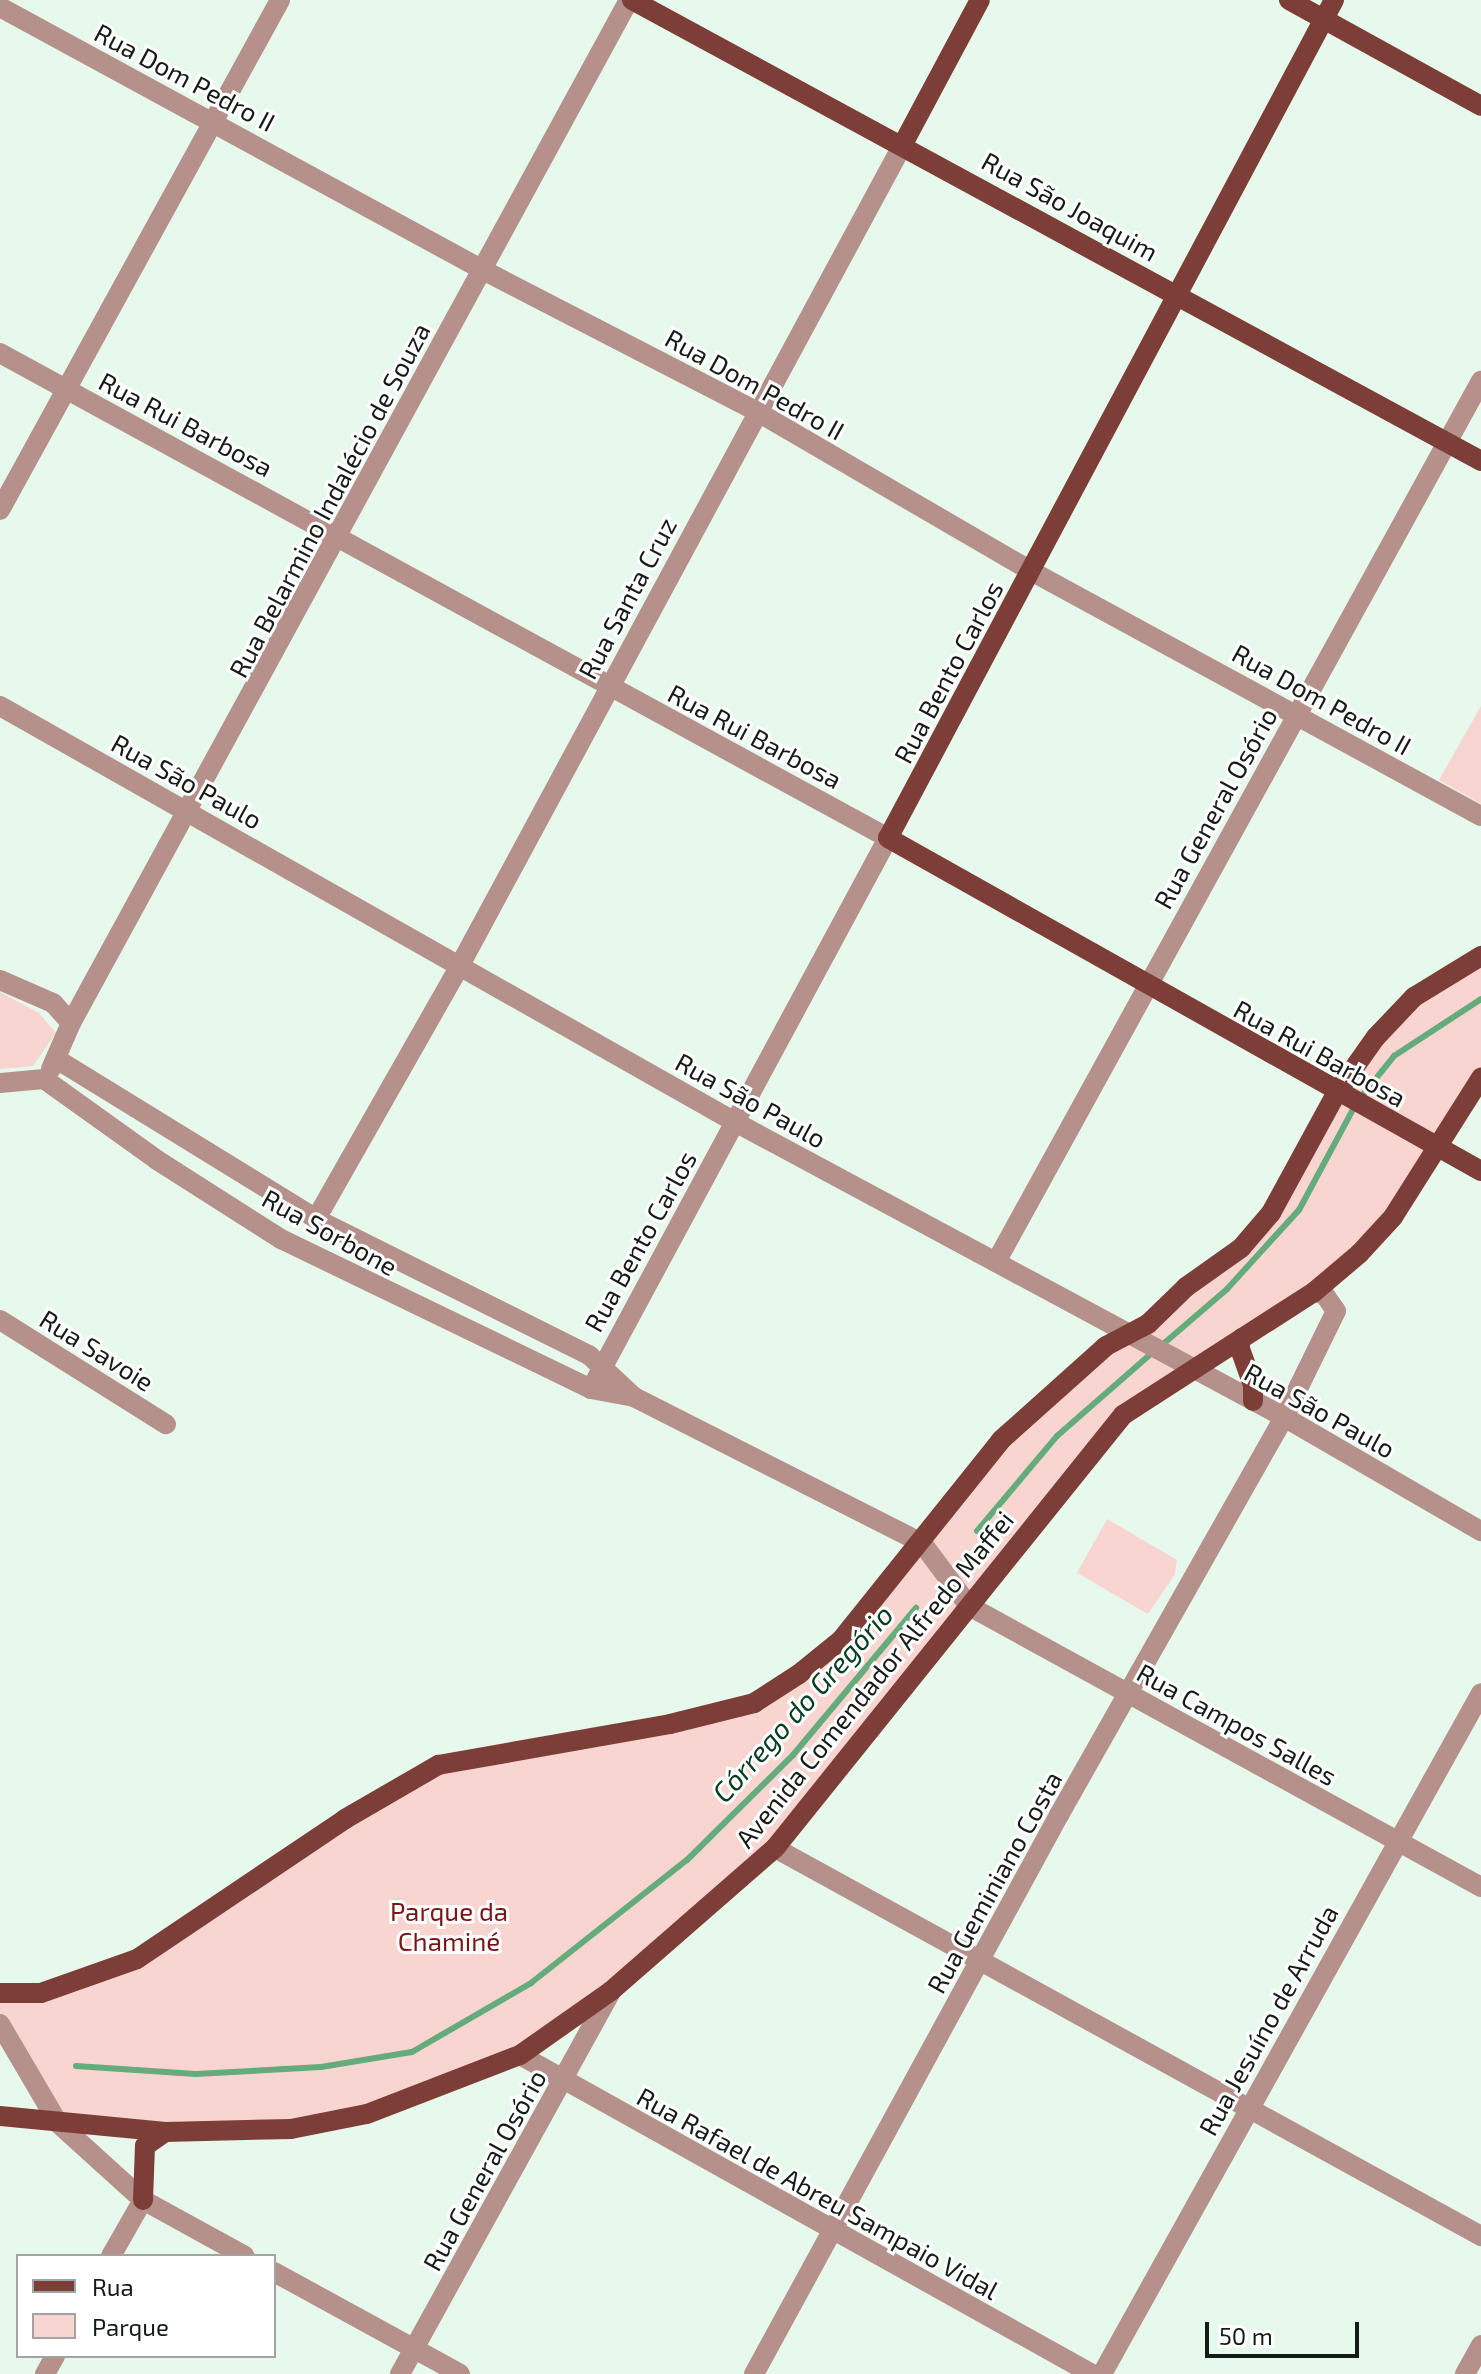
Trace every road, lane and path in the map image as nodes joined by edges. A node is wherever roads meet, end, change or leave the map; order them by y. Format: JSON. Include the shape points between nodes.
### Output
{"nodes":[{"id":1,"x":280,"y":0,"type":"edge"},
{"id":2,"x":630,"y":0,"type":"edge"},
{"id":3,"x":980,"y":0,"type":"edge"},
{"id":4,"x":1289,"y":0,"type":"edge"},
{"id":5,"x":1334,"y":0,"type":"edge"},
{"id":6,"x":0,"y":7,"type":"edge"},
{"id":7,"x":1324,"y":19,"type":"junction"},
{"id":8,"x":1481,"y":106,"type":"edge"},
{"id":9,"x":216,"y":122,"type":"junction"},
{"id":10,"x":903,"y":144,"type":"junction"},
{"id":11,"x":483,"y":270,"type":"junction"},
{"id":12,"x":1178,"y":296,"type":"junction"},
{"id":13,"x":0,"y":353,"type":"edge"},
{"id":14,"x":1481,"y":381,"type":"edge"},
{"id":15,"x":65,"y":389,"type":"junction"},
{"id":16,"x":756,"y":411,"type":"junction"},
{"id":17,"x":1447,"y":443,"type":"junction"},
{"id":18,"x":1481,"y":461,"type":"edge"},
{"id":19,"x":0,"y":510,"type":"edge"},
{"id":20,"x":340,"y":536,"type":"junction"},
{"id":21,"x":1031,"y":571,"type":"junction"},
{"id":22,"x":609,"y":687,"type":"junction"},
{"id":23,"x":0,"y":706,"type":"edge"},
{"id":24,"x":1297,"y":713,"type":"junction"},
{"id":25,"x":190,"y":812,"type":"junction"},
{"id":26,"x":1481,"y":816,"type":"edge"},
{"id":27,"x":888,"y":838,"type":"junction"},
{"id":28,"x":1481,"y":956,"type":"edge"},
{"id":29,"x":459,"y":967,"type":"junction"},
{"id":30,"x":0,"y":980,"type":"edge"},
{"id":31,"x":1146,"y":985,"type":"junction"},
{"id":32,"x":71,"y":1023,"type":"junction"},
{"id":33,"x":58,"y":1060,"type":"junction"},
{"id":34,"x":1481,"y":1078,"type":"edge"},
{"id":35,"x":44,"y":1079,"type":"junction"},
{"id":36,"x":0,"y":1083,"type":"edge"},
{"id":37,"x":1340,"y":1094,"type":"junction"},
{"id":38,"x":735,"y":1122,"type":"junction"},
{"id":39,"x":174,"y":1130,"type":"junction"},
{"id":40,"x":1437,"y":1147,"type":"junction"},
{"id":41,"x":157,"y":1160,"type":"junction"},
{"id":42,"x":1481,"y":1171,"type":"edge"},
{"id":43,"x":316,"y":1219,"type":"junction"},
{"id":44,"x":996,"y":1262,"type":"junction"},
{"id":45,"x":1314,"y":1292,"type":"junction"},
{"id":46,"x":0,"y":1320,"type":"edge"},
{"id":47,"x":1130,"y":1335,"type":"junction"},
{"id":48,"x":1242,"y":1338,"type":"junction"},
{"id":49,"x":1181,"y":1363,"type":"junction"},
{"id":50,"x":602,"y":1365,"type":"junction"},
{"id":51,"x":591,"y":1389,"type":"junction"},
{"id":52,"x":634,"y":1397,"type":"junction"},
{"id":53,"x":1253,"y":1401,"type":"junction"},
{"id":54,"x":1284,"y":1417,"type":"junction"},
{"id":55,"x":166,"y":1424,"type":"dead end"},
{"id":56,"x":1481,"y":1531,"type":"edge"},
{"id":57,"x":922,"y":1543,"type":"junction"},
{"id":58,"x":969,"y":1606,"type":"junction"},
{"id":59,"x":1481,"y":1693,"type":"edge"},
{"id":60,"x":1128,"y":1694,"type":"junction"},
{"id":61,"x":1398,"y":1841,"type":"junction"},
{"id":62,"x":775,"y":1848,"type":"junction"},
{"id":63,"x":1481,"y":1887,"type":"edge"},
{"id":64,"x":979,"y":1962,"type":"junction"},
{"id":65,"x":611,"y":1991,"type":"junction"},
{"id":66,"x":0,"y":1993,"type":"edge"},
{"id":67,"x":0,"y":2024,"type":"edge"},
{"id":68,"x":520,"y":2055,"type":"junction"},
{"id":69,"x":563,"y":2083,"type":"junction"},
{"id":70,"x":1249,"y":2108,"type":"junction"},
{"id":71,"x":0,"y":2116,"type":"edge"},
{"id":72,"x":58,"y":2123,"type":"junction"},
{"id":73,"x":165,"y":2132,"type":"junction"},
{"id":74,"x":143,"y":2200,"type":"junction"},
{"id":75,"x":833,"y":2229,"type":"junction"},
{"id":76,"x":1481,"y":2236,"type":"edge"},
{"id":77,"x":112,"y":2254,"type":"edge"},
{"id":78,"x":241,"y":2254,"type":"edge"},
{"id":79,"x":276,"y":2273,"type":"edge"},
{"id":80,"x":1481,"y":2345,"type":"edge"},
{"id":81,"x":414,"y":2349,"type":"junction"},
{"id":82,"x":400,"y":2374,"type":"edge"},
{"id":83,"x":460,"y":2374,"type":"edge"},
{"id":84,"x":754,"y":2374,"type":"edge"},
{"id":85,"x":1092,"y":2374,"type":"edge"},
{"id":86,"x":1102,"y":2374,"type":"edge"},
{"id":87,"x":1465,"y":2374,"type":"edge"}],
"edges":[{"from":1,"to":9,"type":"street"},
{"from":2,"to":10,"type":"main road","name":"Rua São Joaquim"},
{"from":2,"to":11,"type":"street","name":"Rua Belarmino Indalécio de Souza"},
{"from":3,"to":10,"type":"main road","name":"Rua Santa Cruz"},
{"from":4,"to":7,"type":"main road"},
{"from":5,"to":7,"type":"main road","name":"Rua Bento Carlos"},
{"from":6,"to":9,"type":"street","name":"Rua Dom Pedro II"},
{"from":7,"to":8,"type":"main road"},
{"from":7,"to":12,"type":"main road","name":"Rua Bento Carlos"},
{"from":9,"to":11,"type":"street","name":"Rua Dom Pedro II"},
{"from":9,"to":15,"type":"street"},
{"from":10,"to":12,"type":"main road","name":"Rua São Joaquim"},
{"from":10,"to":16,"type":"street","name":"Rua Santa Cruz"},
{"from":11,"to":16,"type":"street","name":"Rua Dom Pedro II"},
{"from":11,"to":20,"type":"street","name":"Rua Belarmino Indalécio de Souza"},
{"from":12,"to":17,"type":"main road","name":"Rua São Joaquim"},
{"from":12,"to":21,"type":"main road","name":"Rua Bento Carlos"},
{"from":13,"to":15,"type":"street","name":"Rua Rui Barbosa"},
{"from":14,"to":17,"type":"street","name":"Rua General Osório"},
{"from":15,"to":19,"type":"street"},
{"from":15,"to":20,"type":"street","name":"Rua Rui Barbosa"},
{"from":16,"to":21,"type":"street","name":"Rua Dom Pedro II"},
{"from":16,"to":22,"type":"street","name":"Rua Santa Cruz"},
{"from":17,"to":18,"type":"main road","name":"Rua São Joaquim"},
{"from":17,"to":24,"type":"street","name":"Rua General Osório"},
{"from":20,"to":22,"type":"street","name":"Rua Rui Barbosa"},
{"from":20,"to":25,"type":"street","name":"Rua Belarmino Indalécio de Souza"},
{"from":21,"to":24,"type":"street","name":"Rua Dom Pedro II"},
{"from":21,"to":27,"type":"main road","name":"Rua Bento Carlos"},
{"from":22,"to":27,"type":"street","name":"Rua Rui Barbosa"},
{"from":22,"to":29,"type":"street","name":"Rua Santa Cruz"},
{"from":23,"to":25,"type":"street","name":"Rua São Paulo"},
{"from":24,"to":26,"type":"street","name":"Rua Dom Pedro II"},
{"from":24,"to":31,"type":"street","name":"Rua General Osório"},
{"from":25,"to":29,"type":"street","name":"Rua São Paulo"},
{"from":25,"to":32,"type":"street","name":"Rua Belarmino Indalécio de Souza"},
{"from":27,"to":31,"type":"main road","name":"Rua Rui Barbosa"},
{"from":27,"to":38,"type":"street","name":"Rua Bento Carlos"},
{"from":28,"to":37,"type":"main road","name":"Avenida Comendador Alfredo Maffei","via":[[1414,997],[1376,1037]]},
{"from":29,"to":38,"type":"street","name":"Rua São Paulo"},
{"from":29,"to":43,"type":"street","name":"Rua Santa Cruz"},
{"from":30,"to":32,"type":"street","via":[[53,1003]]},
{"from":31,"to":37,"type":"main road","name":"Rua Rui Barbosa"},
{"from":31,"to":44,"type":"street","name":"Rua General Osório"},
{"from":32,"to":33,"type":"street"},
{"from":33,"to":35,"type":"street"},
{"from":33,"to":39,"type":"street","name":"Rua Sorbone"},
{"from":34,"to":40,"type":"main road","name":"Avenida Comendador Alfredo Maffei"},
{"from":35,"to":36,"type":"street"},
{"from":35,"to":41,"type":"street","name":"Rua Sorbone"},
{"from":37,"to":40,"type":"main road","name":"Rua Rui Barbosa"},
{"from":37,"to":47,"type":"main road","name":"Avenida Comendador Alfredo Maffei","via":[[1271,1213],[1241,1248]]},
{"from":38,"to":44,"type":"street","name":"Rua São Paulo"},
{"from":38,"to":50,"type":"street","name":"Rua Bento Carlos"},
{"from":39,"to":41,"type":"street"},
{"from":39,"to":43,"type":"street","name":"Rua Sorbone"},
{"from":40,"to":42,"type":"main road","name":"Rua Rui Barbosa"},
{"from":40,"to":45,"type":"main road","name":"Avenida Comendador Alfredo Maffei","via":[[1393,1217]]},
{"from":41,"to":51,"type":"street","name":"Rua Sorbone","via":[[281,1239]]},
{"from":43,"to":50,"type":"street","name":"Rua Sorbone"},
{"from":44,"to":47,"type":"street","name":"Rua São Paulo"},
{"from":45,"to":48,"type":"main road","name":"Avenida Comendador Alfredo Maffei"},
{"from":45,"to":54,"type":"street","name":"Rua Geminiano Costa","via":[[1324,1294],[1336,1311]]},
{"from":46,"to":55,"type":"street","name":"Rua Savoie"},
{"from":47,"to":49,"type":"street","name":"Rua São Paulo"},
{"from":47,"to":57,"type":"main road","name":"Avenida Comendador Alfredo Maffei","via":[[1001,1440]]},
{"from":48,"to":49,"type":"main road","name":"Avenida Comendador Alfredo Maffei"},
{"from":48,"to":53,"type":"main road","via":[[1239,1346]]},
{"from":49,"to":53,"type":"street","name":"Rua São Paulo"},
{"from":49,"to":58,"type":"main road","name":"Avenida Comendador Alfredo Maffei","via":[[1123,1415]]},
{"from":50,"to":51,"type":"street","name":"Rua Bento Carlos"},
{"from":50,"to":52,"type":"street","name":"Rua Sorbone"},
{"from":51,"to":52,"type":"street","name":"Rua Sorbone"},
{"from":52,"to":57,"type":"street","name":"Rua Sorbone"},
{"from":53,"to":54,"type":"street","name":"Rua São Paulo"},
{"from":54,"to":56,"type":"street","name":"Rua São Paulo"},
{"from":54,"to":60,"type":"street","name":"Rua Geminiano Costa"},
{"from":57,"to":58,"type":"street","name":"Rua Sorbone"},
{"from":57,"to":66,"type":"main road","name":"Avenida Comendador Alfredo Maffei","via":[[841,1640],[754,1703],[670,1724],[438,1765],[356,1812],[137,1959],[41,1993]]},
{"from":58,"to":60,"type":"street","name":"Rua Campos Salles"},
{"from":58,"to":62,"type":"main road","name":"Avenida Comendador Alfredo Maffei"},
{"from":59,"to":61,"type":"street","name":"Rua Jesuíno de Arruda"},
{"from":60,"to":61,"type":"street","name":"Rua Campos Salles"},
{"from":60,"to":64,"type":"street","name":"Rua Geminiano Costa"},
{"from":61,"to":63,"type":"street","name":"Rua Campos Salles"},
{"from":61,"to":70,"type":"street","name":"Rua Jesuíno de Arruda"},
{"from":62,"to":64,"type":"street"},
{"from":62,"to":65,"type":"main road","name":"Avenida Comendador Alfredo Maffei"},
{"from":64,"to":70,"type":"street"},
{"from":64,"to":75,"type":"street","name":"Rua Geminiano Costa"},
{"from":65,"to":68,"type":"main road","name":"Avenida Comendador Alfredo Maffei"},
{"from":65,"to":69,"type":"street","name":"Rua General Osório"},
{"from":67,"to":72,"type":"street"},
{"from":68,"to":69,"type":"street","name":"Rua Rafael de Abreu Sampaio Vidal"},
{"from":68,"to":73,"type":"main road","name":"Avenida Comendador Alfredo Maffei","via":[[367,2114],[291,2129]]},
{"from":69,"to":75,"type":"street","name":"Rua Rafael de Abreu Sampaio Vidal"},
{"from":69,"to":81,"type":"street","name":"Rua General Osório"},
{"from":70,"to":76,"type":"street"},
{"from":70,"to":86,"type":"street","name":"Rua Jesuíno de Arruda"},
{"from":71,"to":72,"type":"main road","name":"Avenida Comendador Alfredo Maffei"},
{"from":72,"to":73,"type":"main road","name":"Avenida Comendador Alfredo Maffei"},
{"from":72,"to":74,"type":"street"},
{"from":73,"to":74,"type":"main road","via":[[145,2146]]},
{"from":74,"to":77,"type":"street"},
{"from":74,"to":78,"type":"street"},
{"from":75,"to":84,"type":"street","name":"Rua Geminiano Costa"},
{"from":75,"to":85,"type":"street","name":"Rua Rafael de Abreu Sampaio Vidal"},
{"from":79,"to":81,"type":"street"},
{"from":80,"to":87,"type":"street"},
{"from":81,"to":82,"type":"street","name":"Rua General Osório"},
{"from":81,"to":83,"type":"street"}]}
